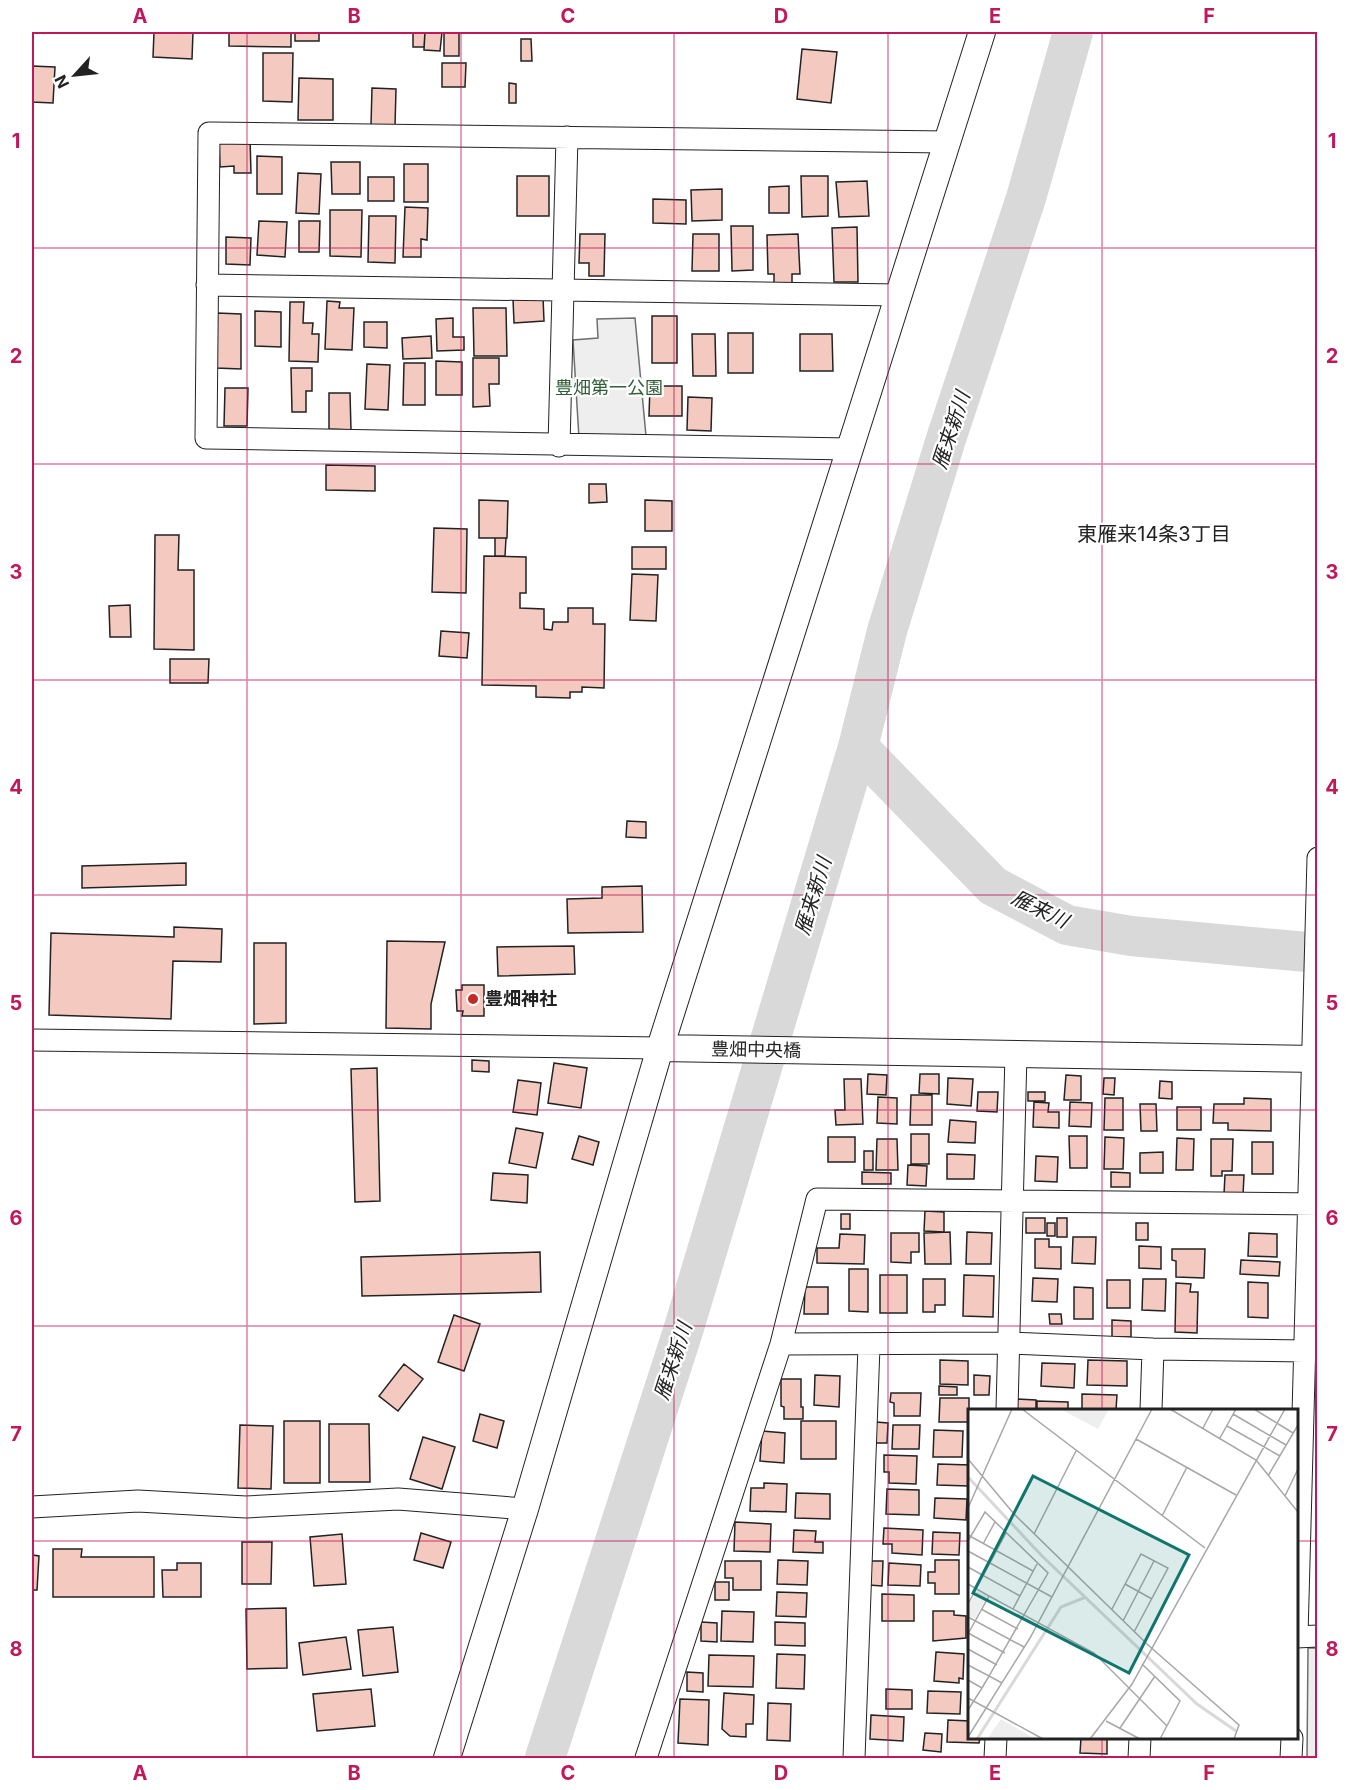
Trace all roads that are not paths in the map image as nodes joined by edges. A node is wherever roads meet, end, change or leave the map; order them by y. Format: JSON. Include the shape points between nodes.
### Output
{"nodes":[{"id":1,"x":982,"y":32,"type":"edge"},
{"id":2,"x":567,"y":137,"type":"junction"},
{"id":3,"x":947,"y":142,"type":"junction"},
{"id":4,"x":207,"y":285,"type":"junction"},
{"id":5,"x":562,"y":289,"type":"junction"},
{"id":6,"x":899,"y":295,"type":"junction"},
{"id":7,"x":559,"y":446,"type":"junction"},
{"id":8,"x":850,"y":449,"type":"junction"},
{"id":9,"x":1317,"y":858,"type":"edge"},
{"id":10,"x":1317,"y":895,"type":"edge"},
{"id":11,"x":32,"y":1040,"type":"edge"},
{"id":12,"x":660,"y":1048,"type":"junction"},
{"id":13,"x":1016,"y":1053,"type":"junction"},
{"id":14,"x":1316,"y":1059,"type":"edge"},
{"id":15,"x":1013,"y":1201,"type":"junction"},
{"id":16,"x":1313,"y":1204,"type":"edge"},
{"id":17,"x":1010,"y":1343,"type":"junction"},
{"id":18,"x":781,"y":1344,"type":"junction"},
{"id":19,"x":869,"y":1346,"type":"junction"},
{"id":20,"x":1153,"y":1349,"type":"junction"},
{"id":21,"x":1306,"y":1351,"type":"junction"},
{"id":22,"x":1007,"y":1409,"type":"edge"},
{"id":23,"x":1151,"y":1409,"type":"edge"},
{"id":24,"x":32,"y":1507,"type":"edge"},
{"id":25,"x":525,"y":1509,"type":"junction"},
{"id":26,"x":1298,"y":1604,"type":"edge"},
{"id":27,"x":1298,"y":1636,"type":"edge"},
{"id":28,"x":1317,"y":1636,"type":"edge"},
{"id":29,"x":996,"y":1739,"type":"edge"},
{"id":30,"x":1140,"y":1739,"type":"edge"},
{"id":31,"x":1292,"y":1739,"type":"edge"},
{"id":32,"x":447,"y":1758,"type":"edge"},
{"id":33,"x":646,"y":1758,"type":"edge"},
{"id":34,"x":854,"y":1758,"type":"edge"},
{"id":35,"x":995,"y":1758,"type":"edge"},
{"id":36,"x":1139,"y":1758,"type":"edge"},
{"id":37,"x":1291,"y":1758,"type":"edge"}],
"edges":[{"from":1,"to":3,"type":"street"},
{"from":2,"to":3,"type":"street"},
{"from":2,"to":4,"type":"street","via":[[209,133]]},
{"from":2,"to":5,"type":"street"},
{"from":3,"to":6,"type":"street"},
{"from":4,"to":5,"type":"street"},
{"from":4,"to":7,"type":"street","via":[[206,438]]},
{"from":5,"to":6,"type":"street"},
{"from":5,"to":7,"type":"street"},
{"from":6,"to":8,"type":"street"},
{"from":7,"to":8,"type":"street"},
{"from":8,"to":12,"type":"street"},
{"from":9,"to":10,"type":"street"},
{"from":10,"to":14,"type":"street"},
{"from":11,"to":12,"type":"street"},
{"from":12,"to":13,"type":"street","name":"豊畑中央橋"},
{"from":12,"to":25,"type":"street"},
{"from":13,"to":14,"type":"street","name":"豊畑中央橋"},
{"from":13,"to":15,"type":"street"},
{"from":14,"to":16,"type":"street"},
{"from":15,"to":16,"type":"street"},
{"from":15,"to":17,"type":"street"},
{"from":15,"to":18,"type":"street","via":[[818,1199]]},
{"from":16,"to":21,"type":"street"},
{"from":17,"to":19,"type":"street"},
{"from":17,"to":20,"type":"street"},
{"from":17,"to":22,"type":"street"},
{"from":18,"to":19,"type":"street"},
{"from":18,"to":33,"type":"street"},
{"from":19,"to":34,"type":"street"},
{"from":20,"to":21,"type":"street"},
{"from":20,"to":23,"type":"street"},
{"from":21,"to":26,"type":"street"},
{"from":24,"to":25,"type":"street","via":[[138,1501],[246,1507],[398,1499]]},
{"from":25,"to":32,"type":"street"},
{"from":27,"to":28,"type":"street"},
{"from":29,"to":35,"type":"street"},
{"from":30,"to":36,"type":"street"},
{"from":31,"to":37,"type":"street"}]}
